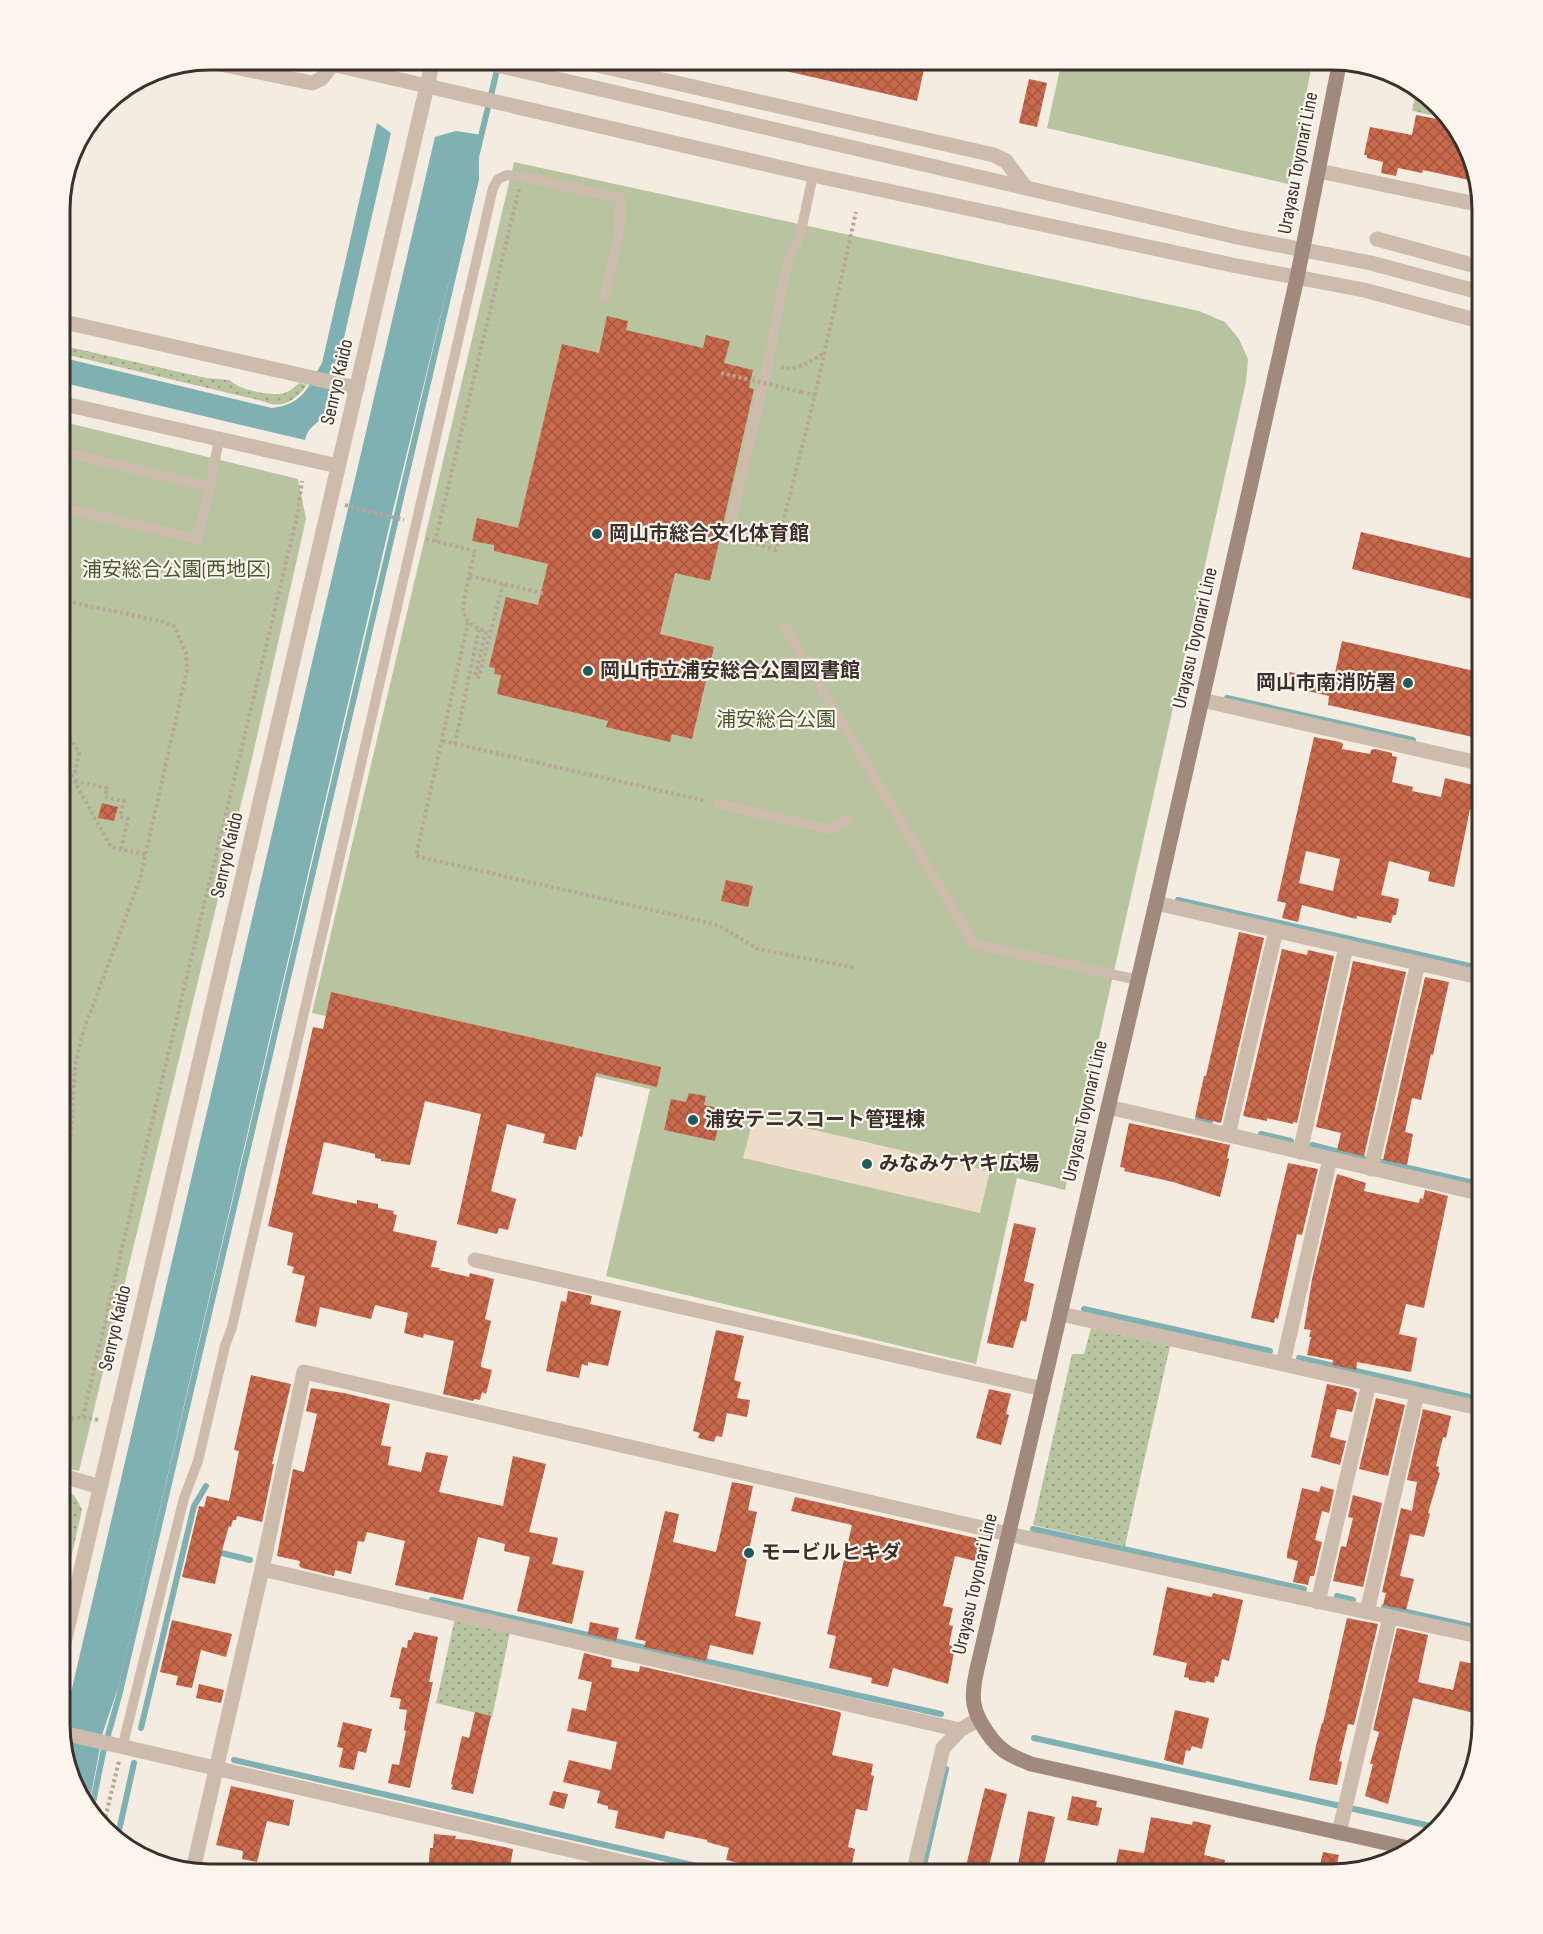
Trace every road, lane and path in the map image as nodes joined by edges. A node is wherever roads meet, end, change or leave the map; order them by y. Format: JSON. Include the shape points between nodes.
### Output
{"nodes":[{"id":1,"x":254,"y":71,"type":"edge"},
{"id":2,"x":327,"y":71,"type":"edge"},
{"id":3,"x":363,"y":71,"type":"edge"},
{"id":4,"x":434,"y":71,"type":"edge"},
{"id":5,"x":524,"y":71,"type":"edge"},
{"id":6,"x":535,"y":71,"type":"edge"},
{"id":7,"x":623,"y":71,"type":"edge"},
{"id":8,"x":1338,"y":71,"type":"edge"},
{"id":9,"x":532,"y":73,"type":"junction"},
{"id":10,"x":435,"y":88,"type":"junction"},
{"id":11,"x":1319,"y":171,"type":"junction"},
{"id":12,"x":813,"y":175,"type":"junction"},
{"id":13,"x":522,"y":177,"type":"junction"},
{"id":14,"x":1026,"y":188,"type":"junction"},
{"id":15,"x":1472,"y":203,"type":"edge"},
{"id":16,"x":856,"y":212,"type":"dead end"},
{"id":17,"x":1377,"y":239,"type":"dead end"},
{"id":18,"x":1302,"y":250,"type":"junction"},
{"id":19,"x":1449,"y":259,"type":"junction"},
{"id":20,"x":1472,"y":265,"type":"edge"},
{"id":21,"x":1297,"y":278,"type":"junction"},
{"id":22,"x":1443,"y":282,"type":"junction"},
{"id":23,"x":1472,"y":290,"type":"edge"},
{"id":24,"x":605,"y":298,"type":"dead end"},
{"id":25,"x":1472,"y":318,"type":"edge"},
{"id":26,"x":71,"y":324,"type":"edge"},
{"id":27,"x":824,"y":353,"type":"junction"},
{"id":28,"x":768,"y":364,"type":"junction"},
{"id":29,"x":721,"y":373,"type":"dead end"},
{"id":30,"x":357,"y":388,"type":"junction"},
{"id":31,"x":815,"y":395,"type":"junction"},
{"id":32,"x":71,"y":405,"type":"edge"},
{"id":33,"x":219,"y":439,"type":"junction"},
{"id":34,"x":71,"y":454,"type":"edge"},
{"id":35,"x":338,"y":466,"type":"junction"},
{"id":36,"x":302,"y":481,"type":"dead end"},
{"id":37,"x":210,"y":487,"type":"junction"},
{"id":38,"x":345,"y":505,"type":"dead end"},
{"id":39,"x":71,"y":510,"type":"edge"},
{"id":40,"x":398,"y":518,"type":"dead end"},
{"id":41,"x":425,"y":539,"type":"dead end"},
{"id":42,"x":727,"y":539,"type":"dead end"},
{"id":43,"x":742,"y":540,"type":"dead end"},
{"id":44,"x":435,"y":542,"type":"junction"},
{"id":45,"x":470,"y":576,"type":"junction"},
{"id":46,"x":502,"y":584,"type":"junction"},
{"id":47,"x":546,"y":594,"type":"dead end"},
{"id":48,"x":71,"y":602,"type":"edge"},
{"id":49,"x":468,"y":622,"type":"junction"},
{"id":50,"x":785,"y":627,"type":"dead end"},
{"id":51,"x":479,"y":629,"type":"junction"},
{"id":52,"x":1202,"y":700,"type":"junction"},
{"id":53,"x":71,"y":739,"type":"edge"},
{"id":54,"x":442,"y":741,"type":"junction"},
{"id":55,"x":455,"y":744,"type":"junction"},
{"id":56,"x":1472,"y":761,"type":"edge"},
{"id":57,"x":71,"y":776,"type":"joint"},
{"id":58,"x":75,"y":781,"type":"junction"},
{"id":59,"x":719,"y":804,"type":"joint"},
{"id":60,"x":848,"y":820,"type":"dead end"},
{"id":61,"x":121,"y":849,"type":"junction"},
{"id":62,"x":147,"y":855,"type":"junction"},
{"id":63,"x":1156,"y":903,"type":"junction"},
{"id":64,"x":1276,"y":930,"type":"junction"},
{"id":65,"x":1346,"y":947,"type":"junction"},
{"id":66,"x":1418,"y":963,"type":"junction"},
{"id":67,"x":856,"y":968,"type":"dead end"},
{"id":68,"x":1472,"y":975,"type":"edge"},
{"id":69,"x":1138,"y":980,"type":"junction"},
{"id":70,"x":1108,"y":1107,"type":"junction"},
{"id":71,"x":71,"y":1128,"type":"edge"},
{"id":72,"x":1228,"y":1135,"type":"junction"},
{"id":73,"x":1300,"y":1152,"type":"junction"},
{"id":74,"x":1330,"y":1159,"type":"junction"},
{"id":75,"x":1371,"y":1169,"type":"junction"},
{"id":76,"x":1472,"y":1192,"type":"edge"},
{"id":77,"x":475,"y":1260,"type":"dead end"},
{"id":78,"x":1061,"y":1314,"type":"junction"},
{"id":79,"x":1283,"y":1364,"type":"junction"},
{"id":80,"x":1369,"y":1383,"type":"junction"},
{"id":81,"x":1043,"y":1389,"type":"junction"},
{"id":82,"x":1417,"y":1394,"type":"junction"},
{"id":83,"x":1472,"y":1406,"type":"edge"},
{"id":84,"x":83,"y":1417,"type":"junction"},
{"id":85,"x":71,"y":1418,"type":"edge"},
{"id":86,"x":98,"y":1420,"type":"dead end"},
{"id":87,"x":71,"y":1478,"type":"edge"},
{"id":88,"x":100,"y":1487,"type":"junction"},
{"id":89,"x":1008,"y":1534,"type":"junction"},
{"id":90,"x":262,"y":1569,"type":"junction"},
{"id":91,"x":1318,"y":1602,"type":"junction"},
{"id":92,"x":71,"y":1612,"type":"edge"},
{"id":93,"x":1367,"y":1612,"type":"junction"},
{"id":94,"x":1390,"y":1617,"type":"junction"},
{"id":95,"x":1472,"y":1635,"type":"edge"},
{"id":96,"x":979,"y":1719,"type":"junction"},
{"id":97,"x":960,"y":1730,"type":"junction"},
{"id":98,"x":71,"y":1735,"type":"edge"},
{"id":99,"x":117,"y":1747,"type":"junction"},
{"id":100,"x":216,"y":1768,"type":"junction"},
{"id":101,"x":105,"y":1816,"type":"edge"},
{"id":102,"x":1339,"y":1833,"type":"junction"},
{"id":103,"x":1399,"y":1846,"type":"edge"},
{"id":104,"x":195,"y":1862,"type":"edge"},
{"id":105,"x":632,"y":1864,"type":"edge"},
{"id":106,"x":915,"y":1864,"type":"edge"}],
"edges":[{"from":1,"to":2,"type":"street","via":[[312,83]]},
{"from":3,"to":10,"type":"street"},
{"from":4,"to":10,"type":"street","name":"Senryo Kaido"},
{"from":5,"to":9,"type":"street"},
{"from":6,"to":9,"type":"street"},
{"from":7,"to":14,"type":"street","via":[[994,155],[1006,161]]},
{"from":8,"to":11,"type":"main road","name":"Urayasu Toyonari Line"},
{"from":9,"to":14,"type":"street"},
{"from":10,"to":12,"type":"street"},
{"from":10,"to":30,"type":"street","name":"Senryo Kaido"},
{"from":11,"to":15,"type":"street"},
{"from":11,"to":18,"type":"main road","name":"Urayasu Toyonari Line"},
{"from":12,"to":21,"type":"street"},
{"from":12,"to":28,"type":"lane","via":[[800,236],[787,264]]},
{"from":13,"to":24,"type":"lane","via":[[620,198],[620,227]]},
{"from":13,"to":44,"type":"path"},
{"from":13,"to":99,"type":"lane","via":[[502,177],[493,189],[232,1326]]},
{"from":14,"to":18,"type":"street"},
{"from":16,"to":27,"type":"path"},
{"from":17,"to":19,"type":"street"},
{"from":18,"to":21,"type":"main road","name":"Urayasu Toyonari Line"},
{"from":18,"to":22,"type":"street"},
{"from":19,"to":20,"type":"street"},
{"from":19,"to":22,"type":"street"},
{"from":21,"to":25,"type":"street","via":[[1364,290]]},
{"from":21,"to":52,"type":"main road","name":"Urayasu Toyonari Line"},
{"from":22,"to":23,"type":"street"},
{"from":26,"to":30,"type":"street"},
{"from":27,"to":28,"type":"path","via":[[789,370]]},
{"from":27,"to":31,"type":"path"},
{"from":28,"to":42,"type":"lane"},
{"from":29,"to":31,"type":"path","bridge":true},
{"from":30,"to":35,"type":"street","name":"Senryo Kaido"},
{"from":31,"to":43,"type":"path","via":[[776,549]]},
{"from":32,"to":33,"type":"street"},
{"from":33,"to":35,"type":"street"},
{"from":33,"to":37,"type":"lane"},
{"from":34,"to":37,"type":"lane"},
{"from":35,"to":88,"type":"street","name":"Senryo Kaido"},
{"from":36,"to":84,"type":"path","via":[[297,517]]},
{"from":37,"to":39,"type":"lane","via":[[197,539]]},
{"from":38,"to":40,"type":"path"},
{"from":41,"to":44,"type":"path"},
{"from":44,"to":45,"type":"path","via":[[475,551]]},
{"from":45,"to":46,"type":"path"},
{"from":45,"to":49,"type":"path","via":[[463,612]]},
{"from":46,"to":47,"type":"path"},
{"from":46,"to":51,"type":"path","via":[[479,677],[475,676],[486,631]]},
{"from":48,"to":62,"type":"path","via":[[175,627],[186,653],[187,670]]},
{"from":49,"to":51,"type":"path"},
{"from":49,"to":54,"type":"path"},
{"from":50,"to":69,"type":"lane","via":[[974,944]]},
{"from":51,"to":55,"type":"path"},
{"from":52,"to":56,"type":"street"},
{"from":52,"to":63,"type":"main road","name":"Urayasu Toyonari Line"},
{"from":53,"to":57,"type":"path","via":[[79,753]]},
{"from":54,"to":55,"type":"path"},
{"from":54,"to":67,"type":"path","via":[[416,856],[718,925],[758,949]]},
{"from":55,"to":59,"type":"path"},
{"from":57,"to":58,"type":"path"},
{"from":58,"to":61,"type":"path","via":[[111,847]]},
{"from":58,"to":61,"type":"path","via":[[107,788],[105,797],[124,801],[120,817],[128,819]]},
{"from":59,"to":60,"type":"lane","via":[[832,830]]},
{"from":61,"to":62,"type":"path"},
{"from":62,"to":71,"type":"path","via":[[83,1032],[75,1066]]},
{"from":63,"to":64,"type":"street"},
{"from":63,"to":69,"type":"main road","name":"Urayasu Toyonari Line"},
{"from":64,"to":65,"type":"street"},
{"from":64,"to":72,"type":"street"},
{"from":65,"to":66,"type":"street"},
{"from":65,"to":73,"type":"street"},
{"from":66,"to":68,"type":"street"},
{"from":66,"to":75,"type":"street"},
{"from":69,"to":70,"type":"main road","name":"Urayasu Toyonari Line"},
{"from":70,"to":72,"type":"street"},
{"from":70,"to":78,"type":"main road","name":"Urayasu Toyonari Line"},
{"from":72,"to":73,"type":"street"},
{"from":73,"to":74,"type":"street"},
{"from":74,"to":75,"type":"street"},
{"from":74,"to":79,"type":"street"},
{"from":75,"to":76,"type":"street"},
{"from":77,"to":81,"type":"street"},
{"from":78,"to":79,"type":"street"},
{"from":78,"to":81,"type":"main road","name":"Urayasu Toyonari Line"},
{"from":79,"to":80,"type":"street"},
{"from":80,"to":82,"type":"street"},
{"from":80,"to":91,"type":"street"},
{"from":81,"to":89,"type":"main road","name":"Urayasu Toyonari Line"},
{"from":82,"to":83,"type":"street"},
{"from":82,"to":93,"type":"street"},
{"from":84,"to":85,"type":"path"},
{"from":84,"to":86,"type":"path"},
{"from":87,"to":88,"type":"street"},
{"from":88,"to":92,"type":"street","name":"Senryo Kaido"},
{"from":89,"to":90,"type":"street","via":[[304,1372]]},
{"from":89,"to":91,"type":"street"},
{"from":89,"to":96,"type":"main road","name":"Urayasu Toyonari Line","via":[[974,1684]]},
{"from":90,"to":97,"type":"street"},
{"from":90,"to":100,"type":"street"},
{"from":91,"to":93,"type":"street"},
{"from":93,"to":94,"type":"street"},
{"from":94,"to":95,"type":"street"},
{"from":94,"to":102,"type":"street"},
{"from":96,"to":97,"type":"street"},
{"from":96,"to":102,"type":"main road","name":"Urayasu Toyonari Line","via":[[1007,1754],[1031,1764]]},
{"from":97,"to":106,"type":"street","via":[[943,1748]]},
{"from":98,"to":99,"type":"street"},
{"from":99,"to":100,"type":"street"},
{"from":99,"to":101,"type":"path"},
{"from":100,"to":104,"type":"street"},
{"from":100,"to":105,"type":"street"},
{"from":102,"to":103,"type":"main road","name":"Urayasu Toyonari Line"}]}
